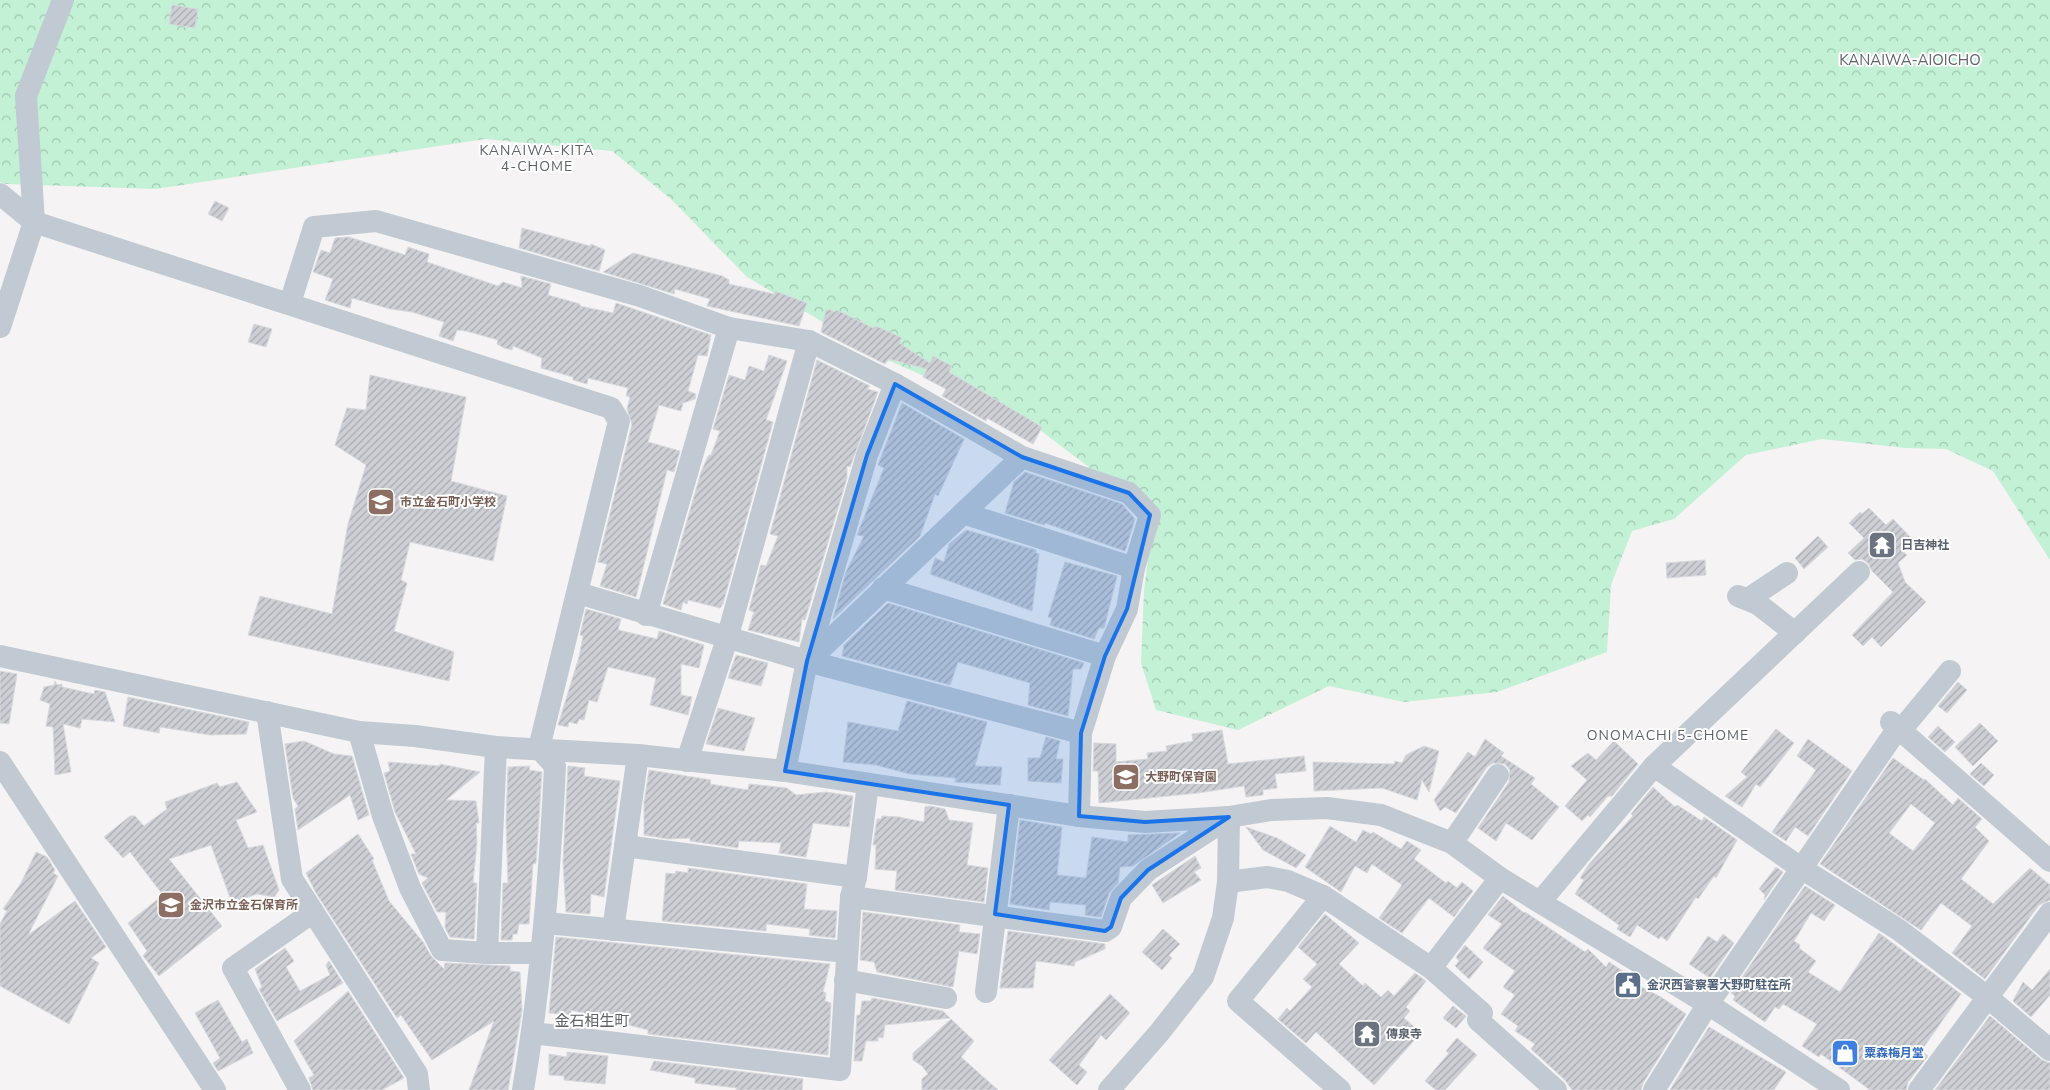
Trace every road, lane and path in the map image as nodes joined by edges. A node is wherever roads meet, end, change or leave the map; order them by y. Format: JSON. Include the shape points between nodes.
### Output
{"nodes":[{"id":1,"x":63,"y":0,"type":"edge"},
{"id":2,"x":0,"y":194,"type":"edge"},
{"id":3,"x":34,"y":222,"type":"junction"},
{"id":4,"x":3,"y":299,"type":"edge"},
{"id":5,"x":290,"y":303,"type":"junction"},
{"id":6,"x":0,"y":327,"type":"edge"},
{"id":7,"x":729,"y":328,"type":"junction"},
{"id":8,"x":809,"y":342,"type":"junction"},
{"id":9,"x":895,"y":384,"type":"junction"},
{"id":10,"x":1022,"y":457,"type":"junction"},
{"id":11,"x":963,"y":514,"type":"junction"},
{"id":12,"x":1134,"y":568,"type":"junction"},
{"id":13,"x":1787,"y":572,"type":"dead end"},
{"id":14,"x":1859,"y":572,"type":"dead end"},
{"id":15,"x":883,"y":588,"type":"junction"},
{"id":16,"x":578,"y":593,"type":"junction"},
{"id":17,"x":646,"y":615,"type":"junction"},
{"id":18,"x":1795,"y":637,"type":"junction"},
{"id":19,"x":727,"y":638,"type":"junction"},
{"id":20,"x":0,"y":656,"type":"edge"},
{"id":21,"x":1105,"y":656,"type":"junction"},
{"id":22,"x":807,"y":662,"type":"junction"},
{"id":23,"x":1950,"y":671,"type":"dead end"},
{"id":24,"x":267,"y":712,"type":"junction"},
{"id":25,"x":1897,"y":727,"type":"junction"},
{"id":26,"x":358,"y":732,"type":"junction"},
{"id":27,"x":1080,"y":733,"type":"junction"},
{"id":28,"x":496,"y":747,"type":"junction"},
{"id":29,"x":539,"y":748,"type":"junction"},
{"id":30,"x":638,"y":755,"type":"junction"},
{"id":31,"x":687,"y":761,"type":"junction"},
{"id":32,"x":0,"y":762,"type":"edge"},
{"id":33,"x":1654,"y":766,"type":"junction"},
{"id":34,"x":785,"y":771,"type":"junction"},
{"id":35,"x":1498,"y":775,"type":"dead end"},
{"id":36,"x":868,"y":784,"type":"junction"},
{"id":37,"x":1009,"y":805,"type":"junction"},
{"id":38,"x":1079,"y":816,"type":"junction"},
{"id":39,"x":1229,"y":817,"type":"junction"},
{"id":40,"x":1452,"y":843,"type":"junction"},
{"id":41,"x":625,"y":846,"type":"junction"},
{"id":42,"x":2050,"y":861,"type":"edge"},
{"id":43,"x":1801,"y":868,"type":"junction"},
{"id":44,"x":1500,"y":878,"type":"junction"},
{"id":45,"x":1228,"y":882,"type":"junction"},
{"id":46,"x":853,"y":887,"type":"junction"},
{"id":47,"x":1323,"y":896,"type":"junction"},
{"id":48,"x":1540,"y":902,"type":"junction"},
{"id":49,"x":313,"y":912,"type":"junction"},
{"id":50,"x":2050,"y":913,"type":"edge"},
{"id":51,"x":995,"y":914,"type":"junction"},
{"id":52,"x":546,"y":923,"type":"junction"},
{"id":53,"x":613,"y":930,"type":"junction"},
{"id":54,"x":847,"y":952,"type":"junction"},
{"id":55,"x":487,"y":953,"type":"junction"},
{"id":56,"x":542,"y":953,"type":"junction"},
{"id":57,"x":1431,"y":968,"type":"junction"},
{"id":58,"x":845,"y":980,"type":"junction"},
{"id":59,"x":986,"y":992,"type":"dead end"},
{"id":60,"x":1986,"y":996,"type":"junction"},
{"id":61,"x":946,"y":998,"type":"dead end"},
{"id":62,"x":1708,"y":1004,"type":"junction"},
{"id":63,"x":533,"y":1033,"type":"junction"},
{"id":64,"x":2050,"y":1050,"type":"edge"},
{"id":65,"x":215,"y":1090,"type":"edge"},
{"id":66,"x":300,"y":1090,"type":"edge"},
{"id":67,"x":419,"y":1090,"type":"edge"},
{"id":68,"x":523,"y":1090,"type":"edge"},
{"id":69,"x":1109,"y":1090,"type":"edge"},
{"id":70,"x":1340,"y":1090,"type":"edge"},
{"id":71,"x":1556,"y":1090,"type":"edge"},
{"id":72,"x":1654,"y":1090,"type":"edge"},
{"id":73,"x":1839,"y":1090,"type":"edge"},
{"id":74,"x":1919,"y":1090,"type":"edge"}],
"edges":[{"from":1,"to":3,"type":"street","via":[[26,96]]},
{"from":2,"to":3,"type":"street"},
{"from":3,"to":4,"type":"street"},
{"from":3,"to":5,"type":"street"},
{"from":4,"to":6,"type":"street"},
{"from":5,"to":7,"type":"street","via":[[314,227],[376,221],[640,296]]},
{"from":5,"to":16,"type":"street","via":[[610,408],[618,421]]},
{"from":7,"to":8,"type":"street"},
{"from":7,"to":17,"type":"street"},
{"from":8,"to":9,"type":"street"},
{"from":8,"to":19,"type":"street"},
{"from":9,"to":10,"type":"street"},
{"from":9,"to":22,"type":"street","via":[[867,455]]},
{"from":10,"to":11,"type":"street"},
{"from":10,"to":12,"type":"street","via":[[1129,493],[1150,515]]},
{"from":11,"to":12,"type":"street"},
{"from":11,"to":15,"type":"street"},
{"from":12,"to":21,"type":"street","via":[[1127,610]]},
{"from":13,"to":18,"type":"street","via":[[1743,597]]},
{"from":14,"to":18,"type":"street"},
{"from":15,"to":21,"type":"street"},
{"from":15,"to":22,"type":"street"},
{"from":16,"to":17,"type":"street"},
{"from":16,"to":29,"type":"street"},
{"from":17,"to":19,"type":"street"},
{"from":18,"to":33,"type":"street"},
{"from":19,"to":22,"type":"street"},
{"from":19,"to":31,"type":"street"},
{"from":20,"to":24,"type":"street"},
{"from":21,"to":27,"type":"street"},
{"from":22,"to":27,"type":"street"},
{"from":22,"to":34,"type":"street"},
{"from":23,"to":25,"type":"street"},
{"from":24,"to":26,"type":"street"},
{"from":24,"to":49,"type":"street","via":[[292,879]]},
{"from":25,"to":42,"type":"street"},
{"from":25,"to":43,"type":"street"},
{"from":26,"to":28,"type":"street"},
{"from":26,"to":55,"type":"street","via":[[410,888],[442,950]]},
{"from":27,"to":38,"type":"street"},
{"from":28,"to":29,"type":"street"},
{"from":28,"to":55,"type":"street"},
{"from":29,"to":30,"type":"street"},
{"from":29,"to":52,"type":"street","via":[[555,766]]},
{"from":30,"to":31,"type":"street"},
{"from":30,"to":41,"type":"street"},
{"from":31,"to":34,"type":"street"},
{"from":32,"to":65,"type":"street"},
{"from":33,"to":43,"type":"street"},
{"from":33,"to":48,"type":"street"},
{"from":34,"to":36,"type":"street"},
{"from":35,"to":40,"type":"street"},
{"from":36,"to":37,"type":"street"},
{"from":36,"to":46,"type":"street"},
{"from":37,"to":38,"type":"street"},
{"from":37,"to":51,"type":"street"},
{"from":38,"to":39,"type":"street","via":[[1145,822]]},
{"from":39,"to":40,"type":"street","via":[[1272,810],[1353,810],[1381,815]]},
{"from":39,"to":45,"type":"street"},
{"from":39,"to":51,"type":"street","via":[[1148,870],[1121,898],[1111,927],[1105,931]]},
{"from":40,"to":44,"type":"street"},
{"from":41,"to":46,"type":"street"},
{"from":41,"to":53,"type":"street"},
{"from":43,"to":60,"type":"street","via":[[1899,930]]},
{"from":43,"to":62,"type":"street"},
{"from":44,"to":48,"type":"street"},
{"from":44,"to":57,"type":"street"},
{"from":45,"to":47,"type":"street","via":[[1267,877],[1288,881]]},
{"from":45,"to":69,"type":"street","via":[[1223,918],[1203,977]]},
{"from":46,"to":51,"type":"street"},
{"from":46,"to":54,"type":"street"},
{"from":47,"to":57,"type":"street"},
{"from":47,"to":70,"type":"street","via":[[1238,1001]]},
{"from":48,"to":62,"type":"street"},
{"from":49,"to":66,"type":"street","via":[[233,968]]},
{"from":49,"to":67,"type":"street","via":[[418,1074]]},
{"from":50,"to":60,"type":"street"},
{"from":51,"to":59,"type":"street"},
{"from":52,"to":53,"type":"street"},
{"from":52,"to":56,"type":"street"},
{"from":53,"to":54,"type":"street"},
{"from":54,"to":58,"type":"street"},
{"from":55,"to":56,"type":"street"},
{"from":56,"to":63,"type":"street"},
{"from":57,"to":71,"type":"street","via":[[1482,1013],[1478,1020]]},
{"from":58,"to":61,"type":"street"},
{"from":58,"to":63,"type":"street","via":[[840,1070]]},
{"from":60,"to":64,"type":"street"},
{"from":60,"to":74,"type":"street"},
{"from":62,"to":72,"type":"street"},
{"from":62,"to":73,"type":"street"},
{"from":63,"to":68,"type":"street"}]}
